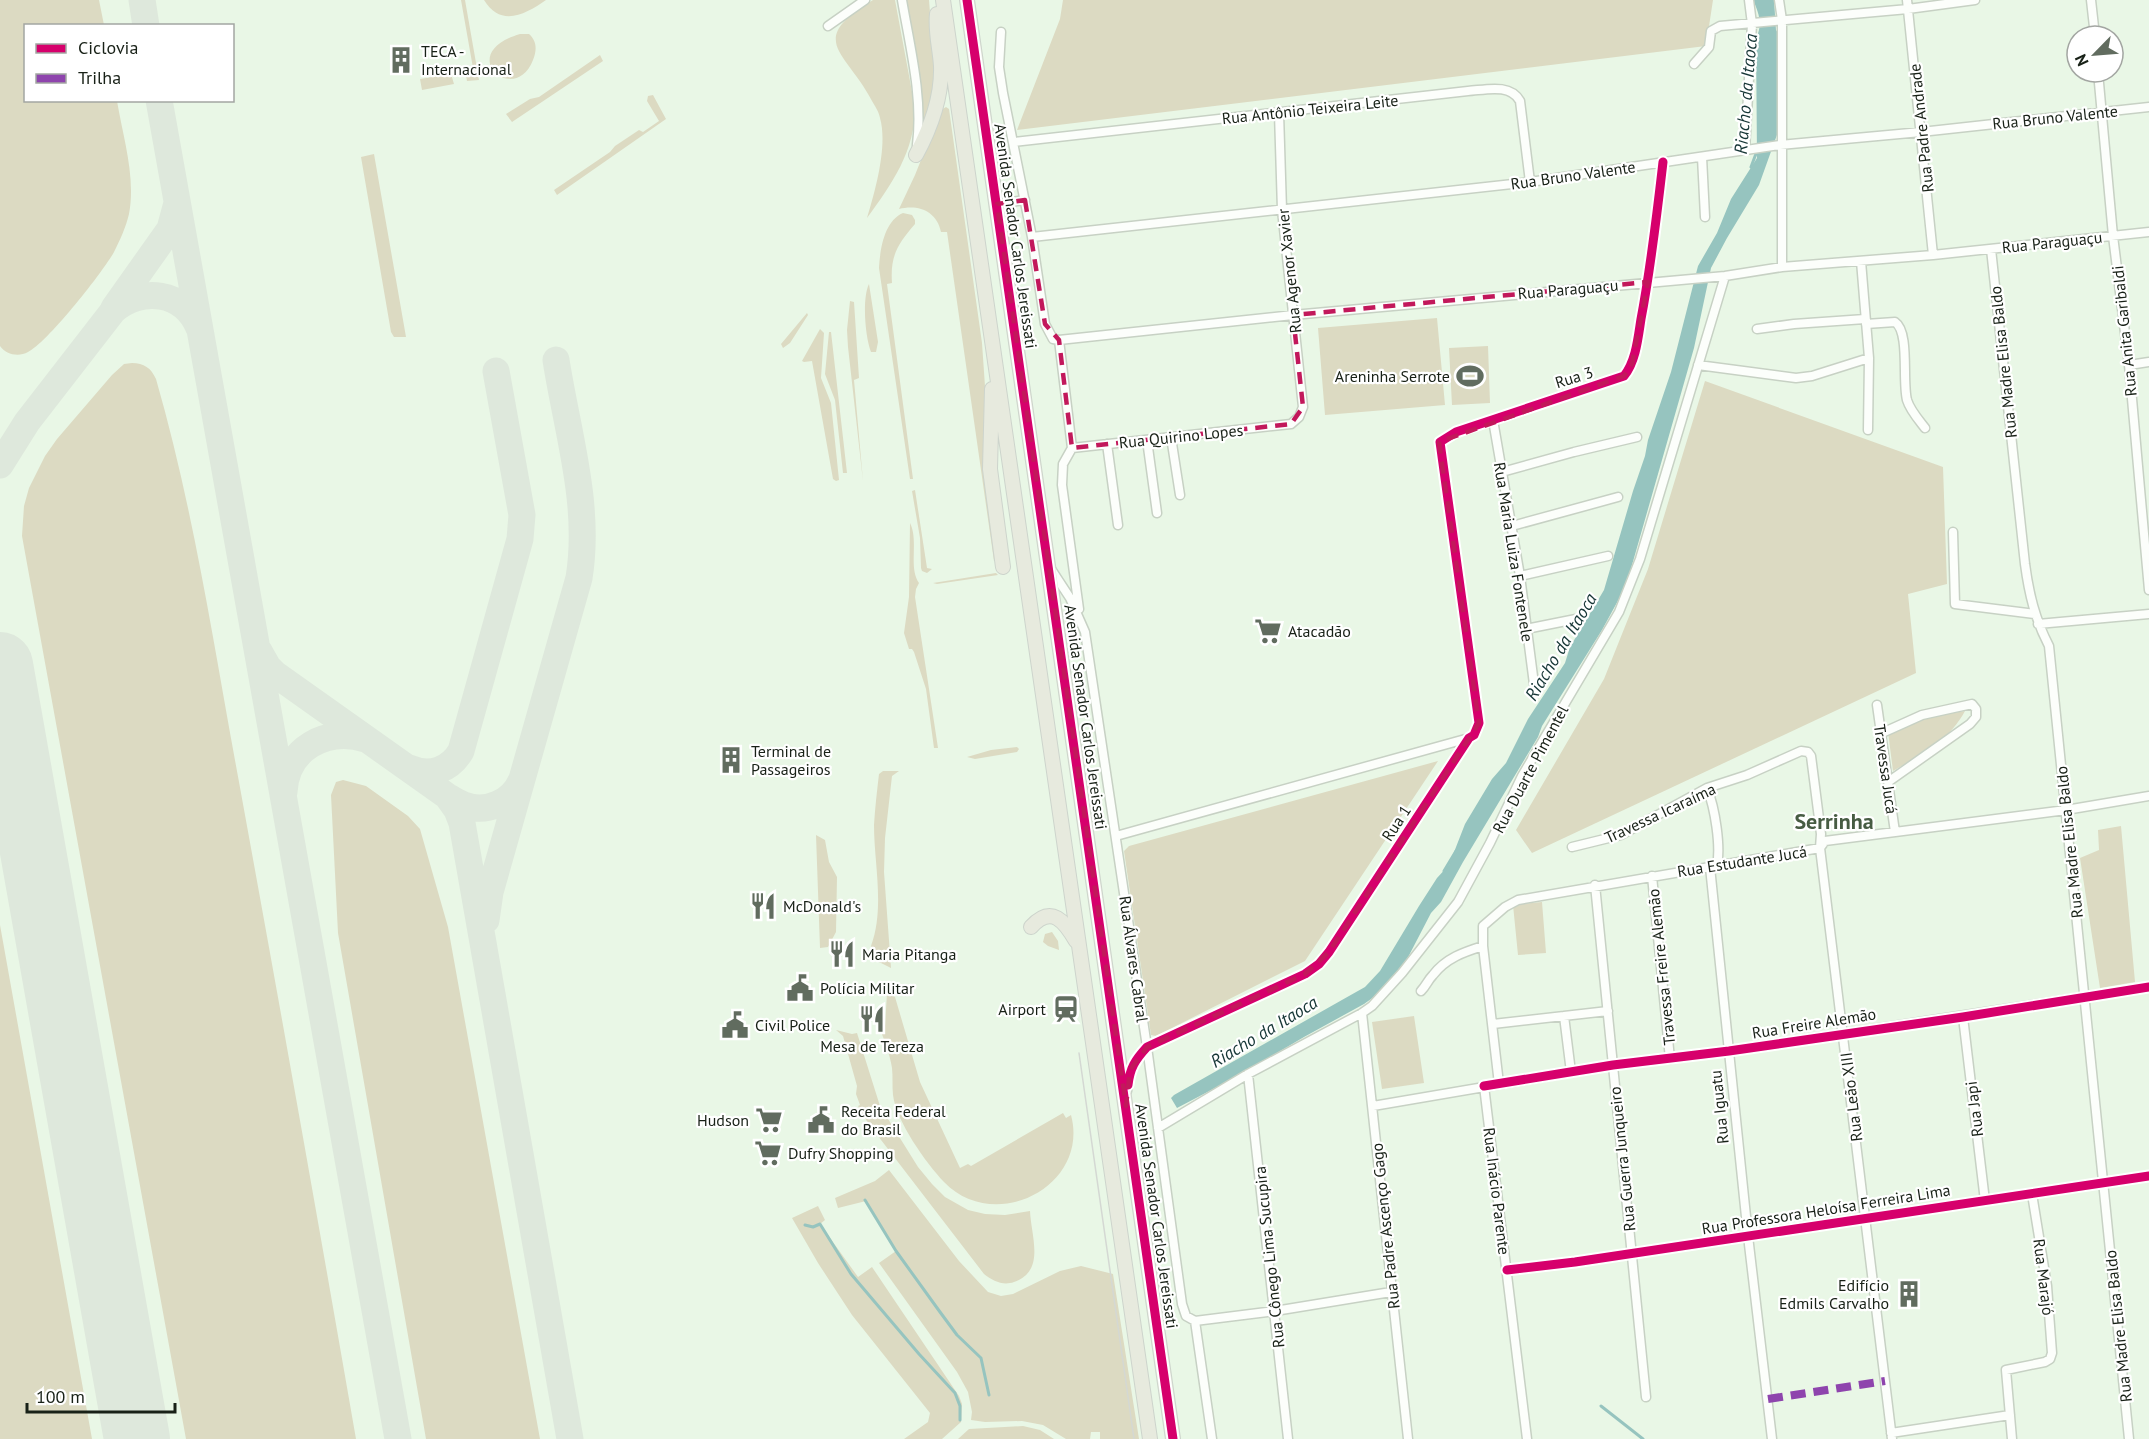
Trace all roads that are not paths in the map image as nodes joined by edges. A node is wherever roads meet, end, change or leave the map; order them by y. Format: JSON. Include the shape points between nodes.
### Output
{"nodes":[{"id":1,"x":865,"y":0,"type":"edge"},
{"id":2,"x":902,"y":0,"type":"edge"},
{"id":3,"x":940,"y":0,"type":"edge"},
{"id":4,"x":967,"y":0,"type":"edge"},
{"id":5,"x":1749,"y":0,"type":"edge"},
{"id":6,"x":1779,"y":0,"type":"edge"},
{"id":7,"x":1975,"y":0,"type":"edge"},
{"id":8,"x":2091,"y":0,"type":"edge"},
{"id":9,"x":1908,"y":4,"type":"edge"},
{"id":10,"x":1779,"y":21,"type":"junction"},
{"id":11,"x":1754,"y":24,"type":"junction"},
{"id":12,"x":2094,"y":24,"type":"edge"},
{"id":13,"x":828,"y":26,"type":"dead end"},
{"id":14,"x":1001,"y":32,"type":"dead end"},
{"id":15,"x":1694,"y":64,"type":"dead end"},
{"id":16,"x":2099,"y":84,"type":"edge"},
{"id":17,"x":2149,"y":107,"type":"edge"},
{"id":18,"x":2102,"y":111,"type":"junction"},
{"id":19,"x":1279,"y":113,"type":"junction"},
{"id":20,"x":1921,"y":132,"type":"junction"},
{"id":21,"x":1014,"y":142,"type":"junction"},
{"id":22,"x":1781,"y":145,"type":"junction"},
{"id":23,"x":1747,"y":150,"type":"junction"},
{"id":24,"x":916,"y":155,"type":"joint"},
{"id":25,"x":1701,"y":157,"type":"junction"},
{"id":26,"x":1663,"y":162,"type":"junction"},
{"id":27,"x":1530,"y":182,"type":"junction"},
{"id":28,"x":1025,"y":200,"type":"junction"},
{"id":29,"x":997,"y":204,"type":"junction"},
{"id":30,"x":1282,"y":210,"type":"junction"},
{"id":31,"x":1705,"y":217,"type":"dead end"},
{"id":32,"x":2149,"y":232,"type":"edge"},
{"id":33,"x":2113,"y":236,"type":"junction"},
{"id":34,"x":1032,"y":237,"type":"junction"},
{"id":35,"x":1991,"y":249,"type":"junction"},
{"id":36,"x":1933,"y":255,"type":"junction"},
{"id":37,"x":1861,"y":261,"type":"junction"},
{"id":38,"x":1782,"y":267,"type":"junction"},
{"id":39,"x":1722,"y":276,"type":"junction"},
{"id":40,"x":1648,"y":282,"type":"junction"},
{"id":41,"x":1293,"y":315,"type":"junction"},
{"id":42,"x":1865,"y":322,"type":"junction"},
{"id":43,"x":1757,"y":329,"type":"dead end"},
{"id":44,"x":1059,"y":340,"type":"junction"},
{"id":45,"x":993,"y":351,"type":"junction"},
{"id":46,"x":1869,"y":358,"type":"junction"},
{"id":47,"x":2149,"y":362,"type":"edge"},
{"id":48,"x":1698,"y":365,"type":"junction"},
{"id":49,"x":2129,"y":365,"type":"junction"},
{"id":50,"x":1493,"y":420,"type":"junction"},
{"id":51,"x":1291,"y":424,"type":"joint"},
{"id":52,"x":1925,"y":428,"type":"dead end"},
{"id":53,"x":1868,"y":430,"type":"dead end"},
{"id":54,"x":1171,"y":437,"type":"junction"},
{"id":55,"x":1637,"y":437,"type":"dead end"},
{"id":56,"x":1146,"y":440,"type":"junction"},
{"id":57,"x":1442,"y":440,"type":"joint"},
{"id":58,"x":1107,"y":444,"type":"junction"},
{"id":59,"x":1072,"y":448,"type":"junction"},
{"id":60,"x":1502,"y":472,"type":"junction"},
{"id":61,"x":2145,"y":492,"type":"edge"},
{"id":62,"x":1180,"y":495,"type":"dead end"},
{"id":63,"x":1618,"y":497,"type":"dead end"},
{"id":64,"x":1157,"y":513,"type":"dead end"},
{"id":65,"x":1118,"y":525,"type":"dead end"},
{"id":66,"x":1512,"y":526,"type":"junction"},
{"id":67,"x":1953,"y":532,"type":"dead end"},
{"id":68,"x":1608,"y":556,"type":"dead end"},
{"id":69,"x":1049,"y":566,"type":"junction"},
{"id":70,"x":1003,"y":567,"type":"dead end"},
{"id":71,"x":1520,"y":576,"type":"junction"},
{"id":72,"x":2149,"y":591,"type":"edge"},
{"id":73,"x":2035,"y":614,"type":"junction"},
{"id":74,"x":2149,"y":614,"type":"edge"},
{"id":75,"x":1080,"y":617,"type":"junction"},
{"id":76,"x":1576,"y":619,"type":"dead end"},
{"id":77,"x":2038,"y":624,"type":"junction"},
{"id":78,"x":1526,"y":629,"type":"junction"},
{"id":79,"x":1534,"y":684,"type":"dead end"},
{"id":80,"x":1877,"y":705,"type":"dead end"},
{"id":81,"x":1882,"y":734,"type":"junction"},
{"id":82,"x":1469,"y":738,"type":"junction"},
{"id":83,"x":1811,"y":756,"type":"joint"},
{"id":84,"x":1888,"y":782,"type":"junction"},
{"id":85,"x":1707,"y":788,"type":"junction"},
{"id":86,"x":2149,"y":796,"type":"edge"},
{"id":87,"x":2066,"y":810,"type":"junction"},
{"id":88,"x":1895,"y":832,"type":"junction"},
{"id":89,"x":1116,"y":836,"type":"junction"},
{"id":90,"x":1572,"y":847,"type":"dead end"},
{"id":91,"x":1820,"y":848,"type":"junction"},
{"id":92,"x":1714,"y":866,"type":"junction"},
{"id":93,"x":1652,"y":876,"type":"junction"},
{"id":94,"x":1595,"y":885,"type":"junction"},
{"id":95,"x":1031,"y":927,"type":"dead end"},
{"id":96,"x":1483,"y":946,"type":"junction"},
{"id":97,"x":1080,"y":947,"type":"junction"},
{"id":98,"x":2149,"y":987,"type":"edge"},
{"id":99,"x":1421,"y":991,"type":"dead end"},
{"id":100,"x":2084,"y":996,"type":"junction"},
{"id":101,"x":1608,"y":1011,"type":"junction"},
{"id":102,"x":1362,"y":1013,"type":"junction"},
{"id":103,"x":1564,"y":1016,"type":"junction"},
{"id":104,"x":1963,"y":1017,"type":"junction"},
{"id":105,"x":1493,"y":1024,"type":"junction"},
{"id":106,"x":1843,"y":1034,"type":"junction"},
{"id":107,"x":1147,"y":1047,"type":"junction"},
{"id":108,"x":1729,"y":1051,"type":"junction"},
{"id":109,"x":1670,"y":1059,"type":"junction"},
{"id":110,"x":1613,"y":1065,"type":"junction"},
{"id":111,"x":1571,"y":1072,"type":"junction"},
{"id":112,"x":1248,"y":1074,"type":"junction"},
{"id":113,"x":1499,"y":1084,"type":"junction"},
{"id":114,"x":1484,"y":1086,"type":"junction"},
{"id":115,"x":1126,"y":1106,"type":"junction"},
{"id":116,"x":1373,"y":1106,"type":"junction"},
{"id":117,"x":1158,"y":1128,"type":"junction"},
{"id":118,"x":2149,"y":1176,"type":"edge"},
{"id":119,"x":2102,"y":1183,"type":"junction"},
{"id":120,"x":2032,"y":1194,"type":"junction"},
{"id":121,"x":1985,"y":1200,"type":"junction"},
{"id":122,"x":1866,"y":1218,"type":"junction"},
{"id":123,"x":1748,"y":1236,"type":"junction"},
{"id":124,"x":1631,"y":1253,"type":"junction"},
{"id":125,"x":1508,"y":1270,"type":"junction"},
{"id":126,"x":1391,"y":1292,"type":"junction"},
{"id":127,"x":1275,"y":1311,"type":"junction"},
{"id":128,"x":1195,"y":1321,"type":"junction"},
{"id":129,"x":1646,"y":1397,"type":"dead end"},
{"id":130,"x":2010,"y":1415,"type":"junction"},
{"id":131,"x":1892,"y":1436,"type":"edge"},
{"id":132,"x":1150,"y":1439,"type":"edge"},
{"id":133,"x":1173,"y":1439,"type":"edge"},
{"id":134,"x":1212,"y":1439,"type":"edge"},
{"id":135,"x":1288,"y":1439,"type":"edge"},
{"id":136,"x":1408,"y":1439,"type":"edge"},
{"id":137,"x":1527,"y":1439,"type":"edge"},
{"id":138,"x":1772,"y":1439,"type":"edge"},
{"id":139,"x":2012,"y":1439,"type":"edge"},
{"id":140,"x":2129,"y":1439,"type":"edge"}],
"edges":[{"from":1,"to":13,"type":"street"},
{"from":2,"to":24,"type":"street","via":[[920,123]]},
{"from":3,"to":24,"type":"main road","via":[[936,19],[940,84],[934,112]]},
{"from":3,"to":45,"type":"main road"},
{"from":4,"to":29,"type":"main road","name":"Avenida Senador Carlos Jereissati"},
{"from":5,"to":11,"type":"street"},
{"from":6,"to":10,"type":"street"},
{"from":7,"to":9,"type":"street"},
{"from":8,"to":12,"type":"street"},
{"from":9,"to":10,"type":"street"},
{"from":9,"to":20,"type":"street","name":"Rua Padre Andrade"},
{"from":10,"to":11,"type":"street"},
{"from":10,"to":22,"type":"street"},
{"from":11,"to":15,"type":"street","via":[[1713,29],[1709,47]]},
{"from":11,"to":23,"type":"street"},
{"from":14,"to":21,"type":"street","name":"Rua Álvares Cabral","via":[[999,67]]},
{"from":16,"to":18,"type":"street","name":"Rua Anita Garibaldi"},
{"from":17,"to":18,"type":"street","name":"Rua Bruno Valente"},
{"from":18,"to":20,"type":"street","name":"Rua Bruno Valente"},
{"from":18,"to":33,"type":"street","name":"Rua Anita Garibaldi"},
{"from":19,"to":21,"type":"street","name":"Rua Antônio Teixeira Leite"},
{"from":19,"to":27,"type":"street","name":"Rua Antônio Teixeira Leite","via":[[1468,91],[1509,90],[1520,101]]},
{"from":19,"to":30,"type":"street","name":"Rua Agenor Xavier"},
{"from":20,"to":22,"type":"street","name":"Rua Bruno Valente"},
{"from":20,"to":36,"type":"street","name":"Rua Padre Andrade"},
{"from":21,"to":28,"type":"street","name":"Rua Álvares Cabral"},
{"from":22,"to":23,"type":"street","name":"Rua Bruno Valente"},
{"from":22,"to":38,"type":"street"},
{"from":23,"to":25,"type":"street","name":"Rua Bruno Valente"},
{"from":25,"to":26,"type":"street","name":"Rua Bruno Valente"},
{"from":25,"to":31,"type":"street"},
{"from":26,"to":27,"type":"street","name":"Rua Bruno Valente"},
{"from":26,"to":40,"type":"street","name":"Rua 3"},
{"from":27,"to":30,"type":"street","name":"Rua Bruno Valente"},
{"from":28,"to":29,"type":"street"},
{"from":28,"to":34,"type":"street","name":"Rua Álvares Cabral"},
{"from":29,"to":69,"type":"main road","name":"Avenida Senador Carlos Jereissati"},
{"from":30,"to":34,"type":"street","name":"Rua Bruno Valente"},
{"from":30,"to":41,"type":"street","name":"Rua Agenor Xavier"},
{"from":32,"to":33,"type":"street","name":"Rua Paraguaçu"},
{"from":33,"to":35,"type":"street","name":"Rua Paraguaçu"},
{"from":33,"to":49,"type":"street","name":"Rua Anita Garibaldi"},
{"from":34,"to":44,"type":"street","name":"Rua Álvares Cabral","via":[[1045,324],[1053,339]]},
{"from":35,"to":36,"type":"street","name":"Rua Paraguaçu"},
{"from":35,"to":73,"type":"street","name":"Rua Madre Elisa Baldo","via":[[2025,564]]},
{"from":36,"to":37,"type":"street","name":"Rua Paraguaçu"},
{"from":37,"to":38,"type":"street","name":"Rua Paraguaçu"},
{"from":37,"to":42,"type":"street"},
{"from":38,"to":39,"type":"street","name":"Rua Paraguaçu"},
{"from":39,"to":40,"type":"street","name":"Rua Paraguaçu"},
{"from":39,"to":48,"type":"street","name":"Rua Duarte Pimentel"},
{"from":40,"to":41,"type":"street","name":"Rua Paraguaçu"},
{"from":40,"to":50,"type":"street","name":"Rua 3","via":[[1632,364],[1624,376]]},
{"from":41,"to":44,"type":"street","name":"Rua Paraguaçu"},
{"from":41,"to":51,"type":"street","name":"Rua Agenor Xavier","via":[[1303,407]]},
{"from":42,"to":43,"type":"street"},
{"from":42,"to":46,"type":"street"},
{"from":42,"to":52,"type":"street","via":[[1899,325],[1908,402]]},
{"from":44,"to":59,"type":"street","name":"Rua Álvares Cabral"},
{"from":45,"to":70,"type":"main road","via":[[990,469]]},
{"from":45,"to":97,"type":"main road"},
{"from":46,"to":48,"type":"street","via":[[1796,378]]},
{"from":46,"to":53,"type":"street"},
{"from":47,"to":49,"type":"street"},
{"from":48,"to":102,"type":"street","name":"Rua Duarte Pimentel","via":[[1640,560],[1619,612],[1522,776],[1458,902],[1402,973]]},
{"from":49,"to":61,"type":"street","name":"Rua Anita Garibaldi"},
{"from":50,"to":57,"type":"street","name":"Rua 3"},
{"from":50,"to":60,"type":"street","name":"Rua Maria Luiza Fontenele"},
{"from":51,"to":54,"type":"street","name":"Rua Quirino Lopes"},
{"from":54,"to":56,"type":"street","name":"Rua Quirino Lopes"},
{"from":54,"to":62,"type":"street"},
{"from":55,"to":60,"type":"street"},
{"from":56,"to":58,"type":"street","name":"Rua Quirino Lopes"},
{"from":56,"to":64,"type":"street"},
{"from":57,"to":82,"type":"street","name":"Rua 1","via":[[1479,723]]},
{"from":58,"to":59,"type":"street","name":"Rua Quirino Lopes"},
{"from":58,"to":65,"type":"street"},
{"from":59,"to":75,"type":"street","name":"Rua Álvares Cabral","via":[[1063,464],[1062,485]]},
{"from":60,"to":66,"type":"street","name":"Rua Maria Luiza Fontenele"},
{"from":61,"to":72,"type":"street","name":"Rua Anita Garibaldi"},
{"from":63,"to":66,"type":"street"},
{"from":66,"to":71,"type":"street","name":"Rua Maria Luiza Fontenele"},
{"from":67,"to":73,"type":"street","via":[[1955,604]]},
{"from":68,"to":71,"type":"street"},
{"from":69,"to":75,"type":"street","name":"Rua Álvares Cabral"},
{"from":69,"to":115,"type":"main road","name":"Avenida Senador Carlos Jereissati"},
{"from":71,"to":78,"type":"street","name":"Rua Maria Luiza Fontenele"},
{"from":73,"to":77,"type":"street","name":"Rua Madre Elisa Baldo"},
{"from":74,"to":77,"type":"street"},
{"from":75,"to":89,"type":"street","name":"Rua Álvares Cabral"},
{"from":76,"to":78,"type":"street"},
{"from":77,"to":87,"type":"street","name":"Rua Madre Elisa Baldo","via":[[2049,646]]},
{"from":78,"to":79,"type":"street","name":"Rua Maria Luiza Fontenele"},
{"from":80,"to":81,"type":"street","name":"Travessa Jucá"},
{"from":81,"to":84,"type":"street","name":"Travessa Jucá"},
{"from":81,"to":84,"type":"street","via":[[1931,712],[1964,704],[1972,704],[1976,709],[1970,724]]},
{"from":82,"to":89,"type":"street"},
{"from":82,"to":107,"type":"street","name":"Rua 1","via":[[1319,964]]},
{"from":83,"to":85,"type":"street","name":"Travessa Icaraíma","via":[[1802,752]]},
{"from":83,"to":91,"type":"street","name":"Rua Leão XIII"},
{"from":84,"to":88,"type":"street","name":"Travessa Jucá"},
{"from":85,"to":90,"type":"street","name":"Travessa Icaraíma","via":[[1621,835]]},
{"from":85,"to":92,"type":"street","name":"Rua Iguatu","via":[[1718,852]]},
{"from":86,"to":87,"type":"street","name":"Rua Estudante Jucá"},
{"from":87,"to":88,"type":"street","name":"Rua Estudante Jucá"},
{"from":87,"to":100,"type":"street","name":"Rua Madre Elisa Baldo"},
{"from":88,"to":91,"type":"street","name":"Rua Estudante Jucá","via":[[1825,841]]},
{"from":89,"to":107,"type":"street","name":"Rua Álvares Cabral"},
{"from":91,"to":92,"type":"street","name":"Rua Estudante Jucá"},
{"from":91,"to":106,"type":"street","name":"Rua Leão XIII"},
{"from":92,"to":93,"type":"street","name":"Rua Estudante Jucá"},
{"from":92,"to":108,"type":"street","name":"Rua Iguatu"},
{"from":93,"to":94,"type":"street","name":"Rua Estudante Jucá"},
{"from":93,"to":109,"type":"street","name":"Travessa Freire Alemão"},
{"from":94,"to":96,"type":"street","name":"Rua Estudante Jucá","via":[[1518,900],[1505,907],[1483,926]]},
{"from":94,"to":101,"type":"street","name":"Rua Guerra Junqueiro"},
{"from":95,"to":97,"type":"main road","via":[[1042,919],[1058,917]]},
{"from":96,"to":99,"type":"street","via":[[1445,963]]},
{"from":96,"to":105,"type":"street"},
{"from":97,"to":132,"type":"main road"},
{"from":98,"to":100,"type":"street","name":"Rua Freire Alemão"},
{"from":100,"to":104,"type":"street","name":"Rua Freire Alemão"},
{"from":100,"to":119,"type":"street","name":"Rua Madre Elisa Baldo"},
{"from":101,"to":103,"type":"street"},
{"from":101,"to":110,"type":"street","name":"Rua Guerra Junqueiro"},
{"from":102,"to":112,"type":"street","name":"Rua Duarte Pimentel"},
{"from":102,"to":116,"type":"street","name":"Rua Padre Ascenço Gago"},
{"from":103,"to":105,"type":"street"},
{"from":103,"to":111,"type":"street"},
{"from":104,"to":106,"type":"street","name":"Rua Freire Alemão"},
{"from":104,"to":121,"type":"street","name":"Rua Japi"},
{"from":105,"to":113,"type":"street"},
{"from":106,"to":108,"type":"street","name":"Rua Freire Alemão"},
{"from":106,"to":122,"type":"street","name":"Rua Leão XIII"},
{"from":107,"to":115,"type":"street","name":"Rua 1","via":[[1130,1070]]},
{"from":107,"to":117,"type":"street","name":"Rua Álvares Cabral"},
{"from":108,"to":109,"type":"street","name":"Rua Freire Alemão"},
{"from":108,"to":123,"type":"street","name":"Rua Iguatu"},
{"from":109,"to":110,"type":"street","name":"Rua Freire Alemão"},
{"from":110,"to":111,"type":"street","name":"Rua Freire Alemão"},
{"from":110,"to":124,"type":"street","name":"Rua Guerra Junqueiro"},
{"from":111,"to":113,"type":"street","name":"Rua Freire Alemão"},
{"from":112,"to":117,"type":"street","name":"Rua Duarte Pimentel"},
{"from":112,"to":127,"type":"street","name":"Rua Cônego Lima Sucupira"},
{"from":113,"to":114,"type":"street","name":"Rua Freire Alemão"},
{"from":114,"to":116,"type":"street","name":"Rua Freire Alemão"},
{"from":114,"to":125,"type":"street","name":"Rua Inácio Parente"},
{"from":115,"to":133,"type":"main road","name":"Avenida Senador Carlos Jereissati"},
{"from":116,"to":126,"type":"street","name":"Rua Padre Ascenço Gago"},
{"from":117,"to":128,"type":"street","name":"Rua Álvares Cabral","via":[[1182,1304],[1186,1316]]},
{"from":118,"to":119,"type":"street","name":"Rua Professora Heloísa Ferreira Lima"},
{"from":119,"to":120,"type":"street","name":"Rua Professora Heloísa Ferreira Lima"},
{"from":119,"to":140,"type":"street","name":"Rua Madre Elisa Baldo"},
{"from":120,"to":121,"type":"street","name":"Rua Professora Heloísa Ferreira Lima"},
{"from":120,"to":130,"type":"street","name":"Rua Marajó","via":[[2047,1286],[2052,1353],[2046,1362],[2006,1370]]},
{"from":121,"to":122,"type":"street","name":"Rua Professora Heloísa Ferreira Lima"},
{"from":122,"to":123,"type":"street","name":"Rua Professora Heloísa Ferreira Lima"},
{"from":122,"to":131,"type":"street","name":"Rua Leão XIII"},
{"from":123,"to":124,"type":"street","name":"Rua Professora Heloísa Ferreira Lima"},
{"from":123,"to":138,"type":"street","name":"Rua Iguatu"},
{"from":124,"to":125,"type":"street","name":"Rua Professora Heloísa Ferreira Lima"},
{"from":124,"to":129,"type":"street","name":"Rua Guerra Junqueiro"},
{"from":125,"to":137,"type":"street","name":"Rua Inácio Parente"},
{"from":126,"to":127,"type":"street"},
{"from":126,"to":136,"type":"street","name":"Rua Padre Ascenço Gago"},
{"from":127,"to":128,"type":"street"},
{"from":127,"to":135,"type":"street","name":"Rua Cônego Lima Sucupira"},
{"from":128,"to":134,"type":"street","name":"Rua Álvares Cabral"},
{"from":130,"to":131,"type":"street"},
{"from":130,"to":139,"type":"street"}]}
